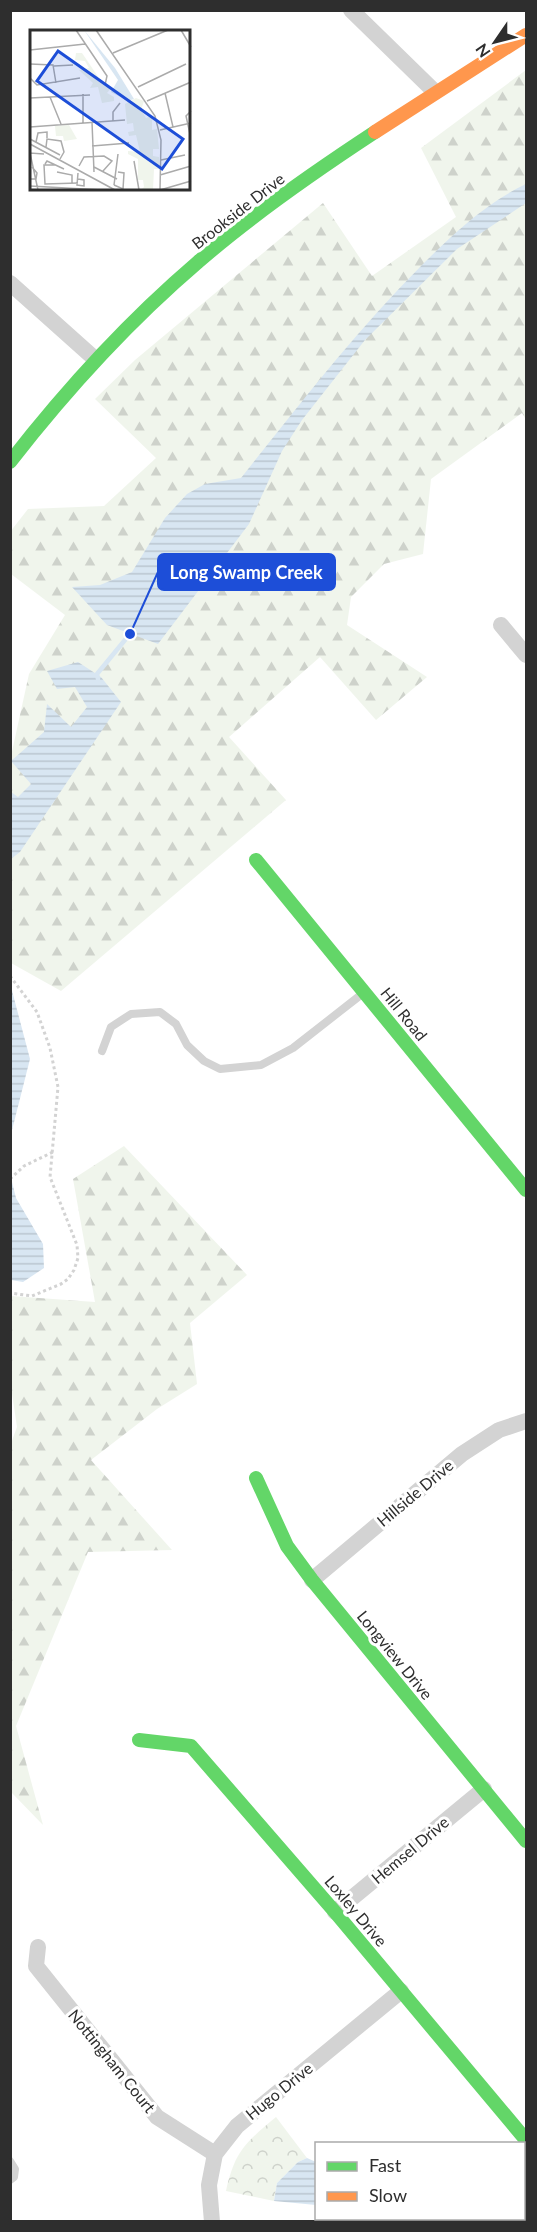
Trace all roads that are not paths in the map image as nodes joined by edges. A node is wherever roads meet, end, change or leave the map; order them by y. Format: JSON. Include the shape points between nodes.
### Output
{"nodes":[{"id":1,"x":351,"y":10,"type":"edge"},
{"id":2,"x":526,"y":35,"type":"edge"},
{"id":3,"x":435,"y":92,"type":"junction"},
{"id":4,"x":10,"y":282,"type":"edge"},
{"id":5,"x":95,"y":360,"type":"junction"},
{"id":6,"x":10,"y":462,"type":"edge"},
{"id":7,"x":501,"y":625,"type":"dead end"},
{"id":8,"x":526,"y":655,"type":"edge"},
{"id":9,"x":256,"y":860,"type":"dead end"},
{"id":10,"x":365,"y":992,"type":"junction"},
{"id":11,"x":102,"y":1051,"type":"dead end"},
{"id":12,"x":526,"y":1191,"type":"edge"},
{"id":13,"x":526,"y":1421,"type":"edge"},
{"id":14,"x":256,"y":1478,"type":"dead end"},
{"id":15,"x":312,"y":1580,"type":"junction"},
{"id":16,"x":139,"y":1740,"type":"dead end"},
{"id":17,"x":484,"y":1789,"type":"junction"},
{"id":18,"x":526,"y":1841,"type":"edge"},
{"id":19,"x":335,"y":1912,"type":"junction"},
{"id":20,"x":38,"y":1947,"type":"dead end"},
{"id":21,"x":401,"y":1991,"type":"junction"},
{"id":22,"x":526,"y":2140,"type":"edge"},
{"id":23,"x":215,"y":2154,"type":"junction"},
{"id":24,"x":10,"y":2162,"type":"edge"},
{"id":25,"x":10,"y":2180,"type":"edge"},
{"id":26,"x":212,"y":2222,"type":"edge"}],
"edges":[{"from":1,"to":3,"type":"street"},
{"from":2,"to":3,"type":"street","name":"Brookside Drive"},
{"from":3,"to":5,"type":"street","name":"Brookside Drive","via":[[314,173],[203,258]]},
{"from":4,"to":5,"type":"street"},
{"from":5,"to":6,"type":"street","name":"Brookside Drive"},
{"from":7,"to":8,"type":"street"},
{"from":9,"to":10,"type":"street","name":"Hill Road"},
{"from":10,"to":11,"type":"lane","via":[[293,1047],[261,1065],[220,1070],[187,1045],[176,1023],[160,1012],[131,1014],[111,1027]]},
{"from":10,"to":12,"type":"street","name":"Hill Road"},
{"from":13,"to":15,"type":"street","name":"Hillside Drive","via":[[500,1430],[462,1454]]},
{"from":14,"to":15,"type":"street","name":"Longview Drive","via":[[287,1546]]},
{"from":15,"to":17,"type":"street","name":"Longview Drive"},
{"from":16,"to":19,"type":"street","name":"Loxley Drive","via":[[191,1746]]},
{"from":17,"to":18,"type":"street","name":"Longview Drive"},
{"from":17,"to":19,"type":"street","name":"Hemsel Drive"},
{"from":19,"to":21,"type":"street","name":"Loxley Drive"},
{"from":20,"to":23,"type":"street","name":"Nottingham Court","via":[[36,1966],[157,2117]]},
{"from":21,"to":22,"type":"street","name":"Loxley Drive"},
{"from":21,"to":23,"type":"street","name":"Hugo Drive","via":[[237,2126]]},
{"from":23,"to":26,"type":"street","name":"Hugo Drive","via":[[209,2185]]},
{"from":24,"to":25,"type":"lane","via":[[15,2169]]}]}
